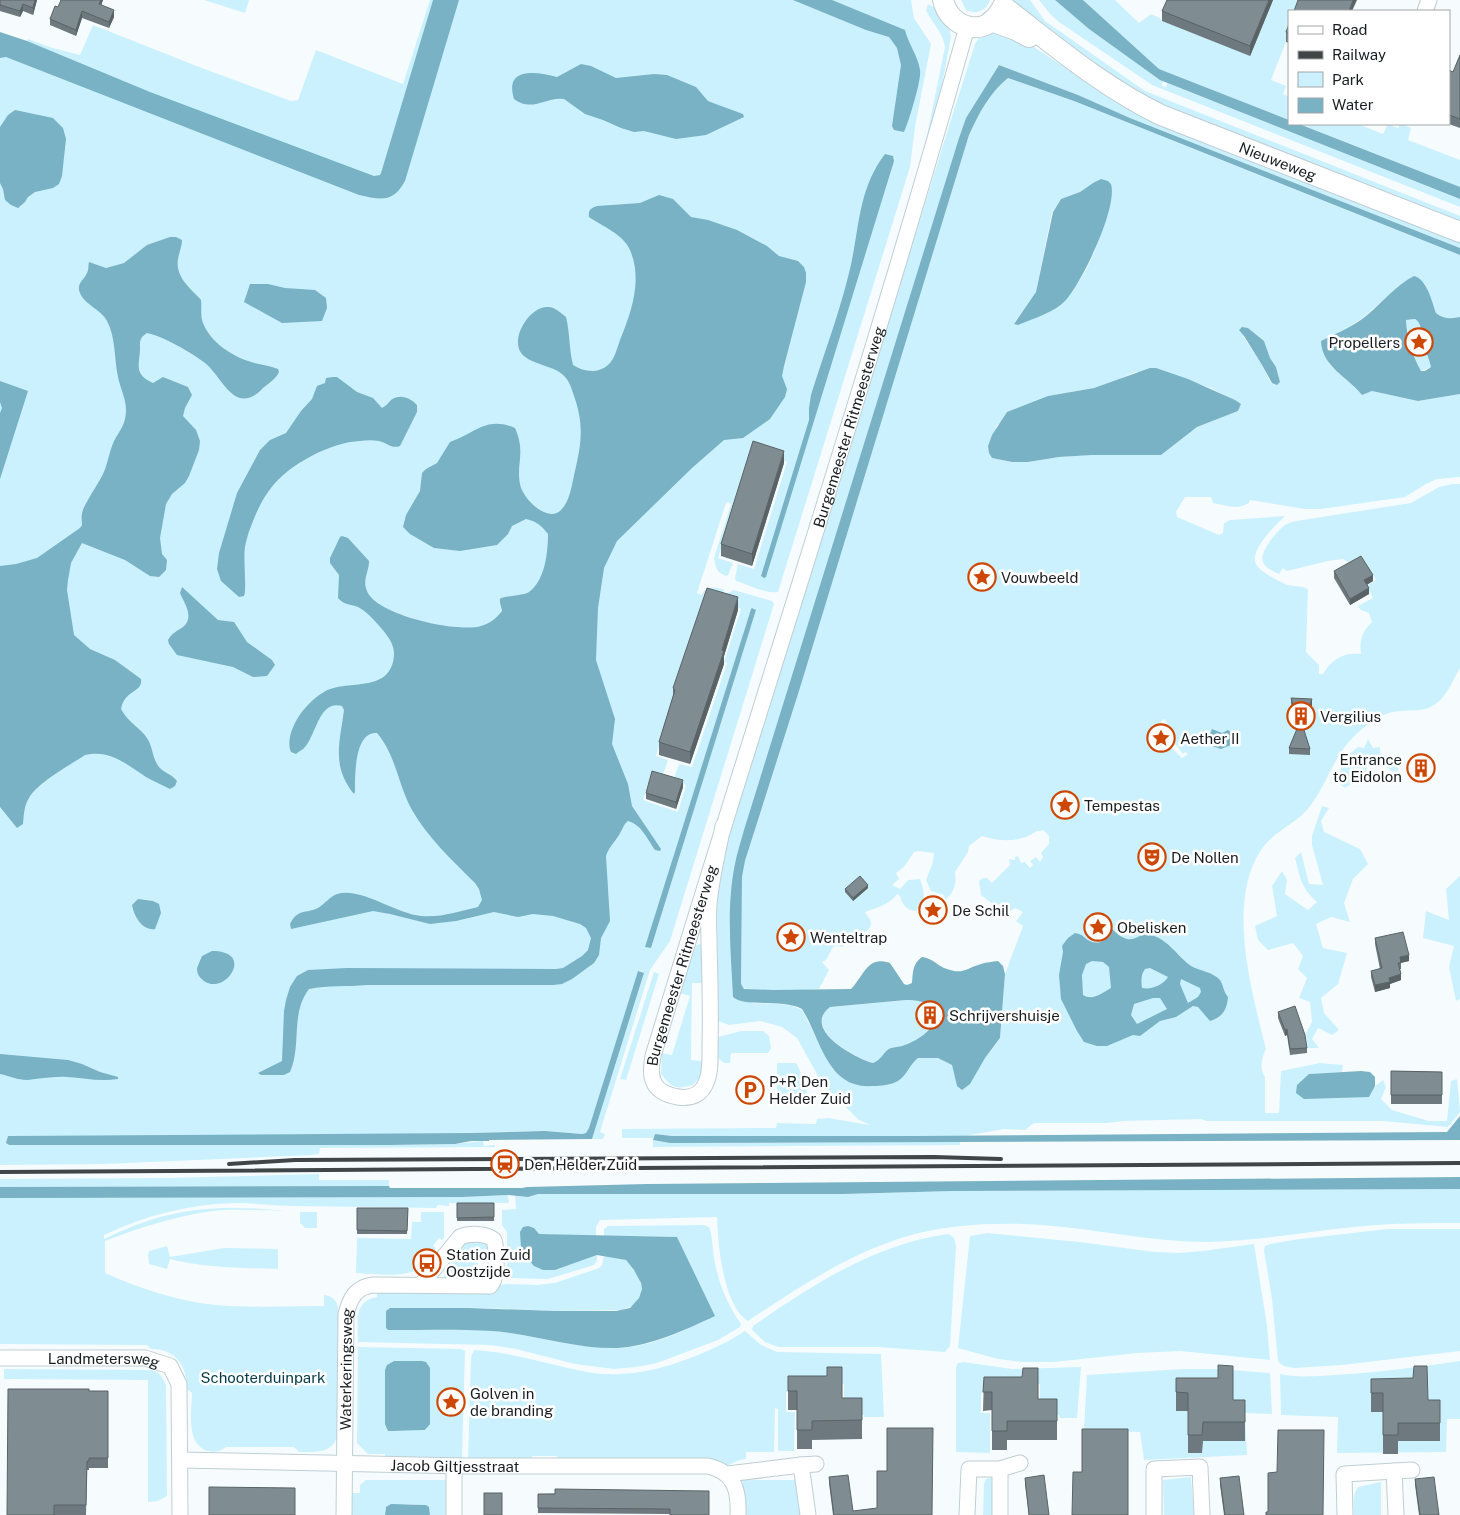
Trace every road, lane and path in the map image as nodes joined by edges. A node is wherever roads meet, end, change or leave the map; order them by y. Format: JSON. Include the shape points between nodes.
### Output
{"nodes":[{"id":1,"x":940,"y":1,"type":"edge"},
{"id":2,"x":999,"y":9,"type":"edge"},
{"id":3,"x":967,"y":26,"type":"junction"},
{"id":4,"x":1460,"y":232,"type":"edge"},
{"id":5,"x":723,"y":826,"type":"junction"},
{"id":6,"x":421,"y":1285,"type":"junction"},
{"id":7,"x":0,"y":1358,"type":"edge"},
{"id":8,"x":180,"y":1460,"type":"junction"},
{"id":9,"x":1020,"y":1463,"type":"dead end"},
{"id":10,"x":344,"y":1464,"type":"junction"},
{"id":11,"x":454,"y":1466,"type":"junction"},
{"id":12,"x":1000,"y":1469,"type":"junction"},
{"id":13,"x":1412,"y":1470,"type":"dead end"},
{"id":14,"x":1394,"y":1471,"type":"junction"},
{"id":15,"x":728,"y":1474,"type":"junction"},
{"id":16,"x":180,"y":1515,"type":"edge"},
{"id":17,"x":344,"y":1515,"type":"edge"},
{"id":18,"x":454,"y":1515,"type":"edge"},
{"id":19,"x":738,"y":1515,"type":"edge"},
{"id":20,"x":808,"y":1515,"type":"edge"},
{"id":21,"x":968,"y":1515,"type":"edge"},
{"id":22,"x":1000,"y":1515,"type":"edge"},
{"id":23,"x":1154,"y":1515,"type":"edge"},
{"id":24,"x":1202,"y":1515,"type":"edge"},
{"id":25,"x":1345,"y":1515,"type":"edge"},
{"id":26,"x":1396,"y":1515,"type":"edge"}],
"edges":[{"from":1,"to":3,"type":"street","via":[[951,18]]},
{"from":2,"to":3,"type":"street","via":[[980,26]]},
{"from":2,"to":4,"type":"street","name":"Nieuweweg","via":[[1136,103]]},
{"from":3,"to":5,"type":"street","name":"Burgemeester Ritmeesterweg","via":[[915,207]]},
{"from":5,"to":5,"type":"street","name":"Burgemeester Ritmeesterweg","via":[[652,1063],[652,1081],[656,1088],[681,1098],[696,1096],[703,1090],[709,1071],[709,905]]},
{"from":6,"to":6,"type":"street","name":"Waterkeringsweg","via":[[490,1286],[495,1277],[494,1240],[487,1235],[460,1237]]},
{"from":6,"to":10,"type":"street","name":"Waterkeringsweg","via":[[368,1286],[358,1290],[350,1302],[346,1324]]},
{"from":7,"to":8,"type":"street","name":"Landmetersweg","via":[[145,1358],[170,1366],[179,1384]]},
{"from":8,"to":10,"type":"street","name":"Jacob Giltjesstraat"},
{"from":8,"to":16,"type":"street","name":"Landmetersweg"},
{"from":9,"to":12,"type":"street"},
{"from":10,"to":11,"type":"street","name":"Jacob Giltjesstraat"},
{"from":10,"to":17,"type":"street","name":"Waterkeringsweg"},
{"from":11,"to":15,"type":"street","name":"Jacob Giltjesstraat","via":[[701,1466]]},
{"from":11,"to":18,"type":"street"},
{"from":12,"to":21,"type":"street","via":[[969,1469]]},
{"from":12,"to":22,"type":"street"},
{"from":13,"to":14,"type":"street"},
{"from":14,"to":25,"type":"street","via":[[1344,1474]]},
{"from":14,"to":26,"type":"street"},
{"from":15,"to":19,"type":"street","via":[[736,1490]]},
{"from":15,"to":20,"type":"street","name":"Jacob Giltjesstraat","via":[[809,1464]]},
{"from":23,"to":24,"type":"street","via":[[1154,1468],[1200,1468]]}]}
